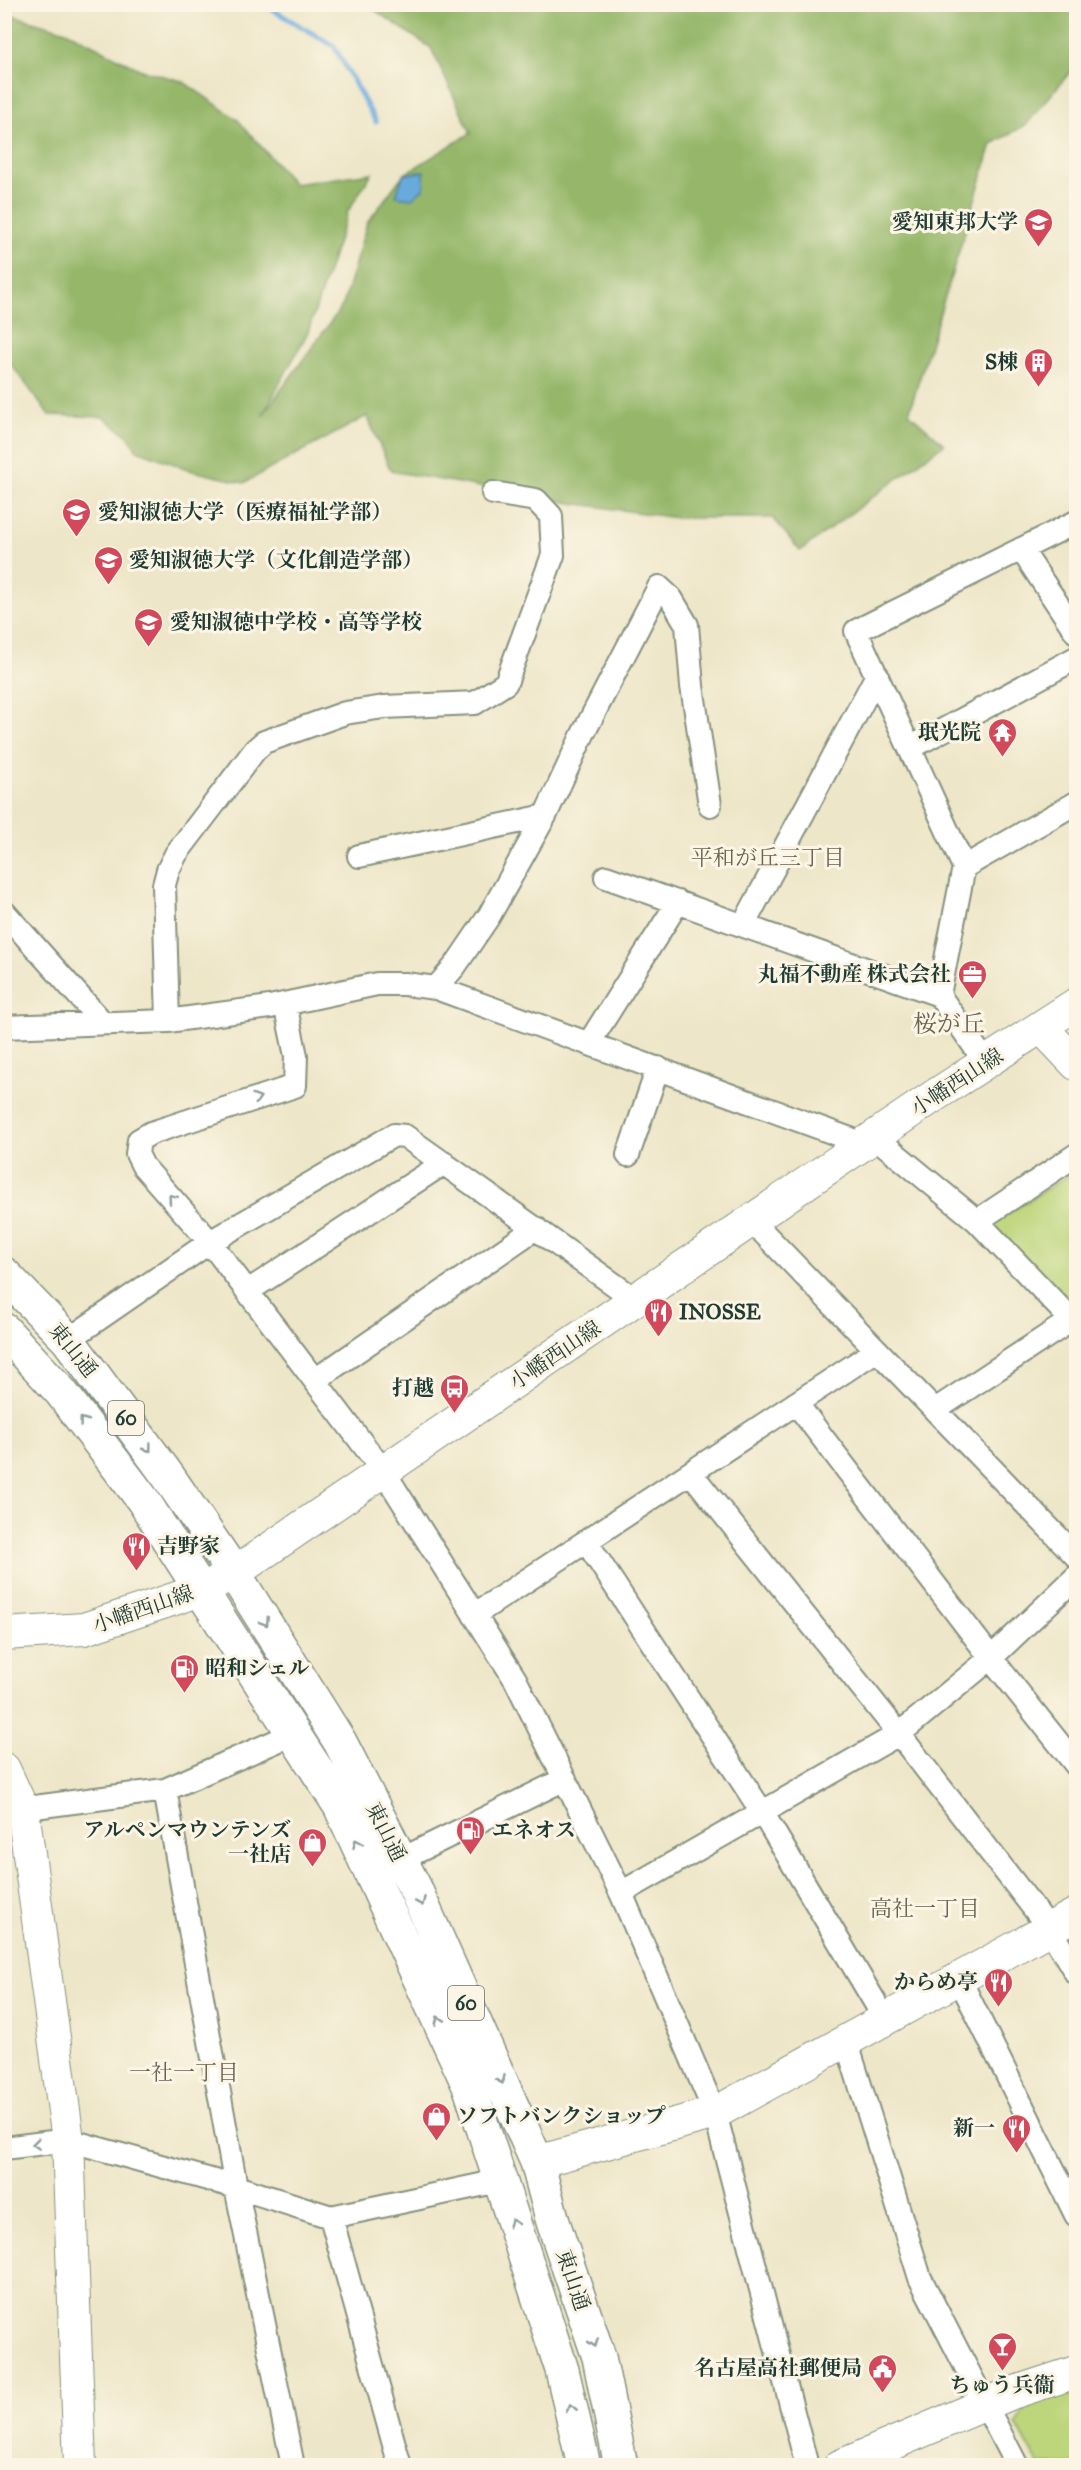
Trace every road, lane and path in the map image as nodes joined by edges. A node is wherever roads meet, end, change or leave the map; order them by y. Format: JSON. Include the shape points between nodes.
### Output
{"nodes":[{"id":1,"x":493,"y":493,"type":"dead end"},
{"id":2,"x":1077,"y":522,"type":"edge"},
{"id":3,"x":1021,"y":549,"type":"junction"},
{"id":4,"x":1077,"y":632,"type":"edge"},
{"id":5,"x":1077,"y":658,"type":"edge"},
{"id":6,"x":877,"y":675,"type":"junction"},
{"id":7,"x":910,"y":748,"type":"junction"},
{"id":8,"x":1077,"y":803,"type":"edge"},
{"id":9,"x":710,"y":805,"type":"dead end"},
{"id":10,"x":545,"y":816,"type":"junction"},
{"id":11,"x":359,"y":855,"type":"dead end"},
{"id":12,"x":964,"y":867,"type":"junction"},
{"id":13,"x":606,"y":877,"type":"dead end"},
{"id":14,"x":678,"y":902,"type":"junction"},
{"id":15,"x":4,"y":912,"type":"edge"},
{"id":16,"x":744,"y":924,"type":"junction"},
{"id":17,"x":436,"y":988,"type":"junction"},
{"id":18,"x":939,"y":995,"type":"junction"},
{"id":19,"x":285,"y":1004,"type":"junction"},
{"id":20,"x":1077,"y":1004,"type":"edge"},
{"id":21,"x":168,"y":1022,"type":"junction"},
{"id":22,"x":103,"y":1023,"type":"junction"},
{"id":23,"x":4,"y":1027,"type":"edge"},
{"id":24,"x":1041,"y":1027,"type":"junction"},
{"id":25,"x":589,"y":1043,"type":"junction"},
{"id":26,"x":986,"y":1063,"type":"junction"},
{"id":27,"x":1077,"y":1064,"type":"edge"},
{"id":28,"x":658,"y":1068,"type":"junction"},
{"id":29,"x":869,"y":1140,"type":"junction"},
{"id":30,"x":628,"y":1155,"type":"dead end"},
{"id":31,"x":1077,"y":1155,"type":"edge"},
{"id":32,"x":444,"y":1163,"type":"junction"},
{"id":33,"x":752,"y":1221,"type":"junction"},
{"id":34,"x":977,"y":1221,"type":"junction"},
{"id":35,"x":536,"y":1228,"type":"junction"},
{"id":36,"x":210,"y":1242,"type":"junction"},
{"id":37,"x":4,"y":1274,"type":"edge"},
{"id":38,"x":248,"y":1291,"type":"junction"},
{"id":39,"x":636,"y":1300,"type":"junction"},
{"id":40,"x":1075,"y":1321,"type":"edge"},
{"id":41,"x":4,"y":1330,"type":"edge"},
{"id":42,"x":68,"y":1340,"type":"junction"},
{"id":43,"x":877,"y":1350,"type":"junction"},
{"id":44,"x":315,"y":1380,"type":"junction"},
{"id":45,"x":796,"y":1403,"type":"junction"},
{"id":46,"x":935,"y":1410,"type":"junction"},
{"id":47,"x":384,"y":1472,"type":"junction"},
{"id":48,"x":691,"y":1473,"type":"junction"},
{"id":49,"x":586,"y":1541,"type":"junction"},
{"id":50,"x":1077,"y":1556,"type":"edge"},
{"id":51,"x":234,"y":1573,"type":"junction"},
{"id":52,"x":1077,"y":1577,"type":"edge"},
{"id":53,"x":201,"y":1590,"type":"junction"},
{"id":54,"x":474,"y":1615,"type":"junction"},
{"id":55,"x":4,"y":1634,"type":"edge"},
{"id":56,"x":991,"y":1658,"type":"junction"},
{"id":57,"x":295,"y":1733,"type":"junction"},
{"id":58,"x":899,"y":1734,"type":"junction"},
{"id":59,"x":1077,"y":1765,"type":"edge"},
{"id":60,"x":4,"y":1769,"type":"edge"},
{"id":61,"x":565,"y":1779,"type":"junction"},
{"id":62,"x":165,"y":1790,"type":"junction"},
{"id":63,"x":14,"y":1811,"type":"edge"},
{"id":64,"x":762,"y":1812,"type":"junction"},
{"id":65,"x":400,"y":1860,"type":"junction"},
{"id":66,"x":621,"y":1893,"type":"junction"},
{"id":67,"x":1077,"y":1914,"type":"edge"},
{"id":68,"x":1049,"y":1928,"type":"junction"},
{"id":69,"x":1077,"y":1973,"type":"edge"},
{"id":70,"x":959,"y":1978,"type":"junction"},
{"id":71,"x":885,"y":2019,"type":"junction"},
{"id":72,"x":846,"y":2040,"type":"junction"},
{"id":73,"x":715,"y":2113,"type":"junction"},
{"id":74,"x":68,"y":2140,"type":"junction"},
{"id":75,"x":4,"y":2148,"type":"edge"},
{"id":76,"x":537,"y":2162,"type":"junction"},
{"id":77,"x":499,"y":2181,"type":"junction"},
{"id":78,"x":236,"y":2187,"type":"junction"},
{"id":79,"x":1077,"y":2215,"type":"edge"},
{"id":80,"x":331,"y":2217,"type":"junction"},
{"id":81,"x":1077,"y":2372,"type":"edge"},
{"id":82,"x":985,"y":2404,"type":"junction"},
{"id":83,"x":80,"y":2466,"type":"edge"},
{"id":84,"x":293,"y":2466,"type":"edge"},
{"id":85,"x":400,"y":2466,"type":"edge"},
{"id":86,"x":584,"y":2466,"type":"edge"},
{"id":87,"x":621,"y":2466,"type":"edge"},
{"id":88,"x":807,"y":2466,"type":"edge"},
{"id":89,"x":840,"y":2466,"type":"edge"},
{"id":90,"x":1017,"y":2466,"type":"edge"}],
"edges":[{"from":1,"to":21,"type":"street","via":[[536,500],[551,516],[553,555],[506,683],[476,703],[384,707],[345,713],[264,742],[255,750],[168,870],[164,885]]},
{"from":2,"to":3,"type":"street"},
{"from":3,"to":4,"type":"street"},
{"from":3,"to":6,"type":"street","via":[[856,630]]},
{"from":5,"to":7,"type":"street"},
{"from":6,"to":7,"type":"street"},
{"from":6,"to":16,"type":"street"},
{"from":7,"to":12,"type":"street"},
{"from":8,"to":12,"type":"street"},
{"from":9,"to":10,"type":"street","via":[[687,625],[671,598],[658,587]]},
{"from":10,"to":11,"type":"street"},
{"from":10,"to":17,"type":"street","via":[[489,916]]},
{"from":12,"to":18,"type":"street"},
{"from":13,"to":14,"type":"street"},
{"from":14,"to":16,"type":"street"},
{"from":14,"to":25,"type":"street"},
{"from":15,"to":22,"type":"street"},
{"from":16,"to":18,"type":"street"},
{"from":17,"to":19,"type":"street","via":[[377,984]]},
{"from":17,"to":25,"type":"street"},
{"from":18,"to":26,"type":"street"},
{"from":19,"to":21,"type":"street"},
{"from":36,"to":19,"type":"street","one_way":true,"via":[[143,1166],[137,1154],[139,1140],[295,1086],[296,1056]]},
{"from":20,"to":24,"type":"street","name":"小幡西山線"},
{"from":21,"to":22,"type":"street"},
{"from":22,"to":23,"type":"street"},
{"from":24,"to":26,"type":"street","name":"小幡西山線"},
{"from":24,"to":27,"type":"street"},
{"from":25,"to":28,"type":"street"},
{"from":26,"to":29,"type":"street","name":"小幡西山線"},
{"from":28,"to":29,"type":"street"},
{"from":28,"to":30,"type":"street"},
{"from":29,"to":33,"type":"street","name":"小幡西山線"},
{"from":29,"to":34,"type":"street"},
{"from":31,"to":34,"type":"street"},
{"from":32,"to":35,"type":"street"},
{"from":32,"to":36,"type":"street","via":[[405,1136],[394,1135]]},
{"from":32,"to":38,"type":"street"},
{"from":33,"to":39,"type":"street","name":"小幡西山線"},
{"from":33,"to":43,"type":"street"},
{"from":34,"to":40,"type":"street"},
{"from":35,"to":39,"type":"street"},
{"from":35,"to":44,"type":"street"},
{"from":36,"to":38,"type":"street"},
{"from":36,"to":42,"type":"street"},
{"from":37,"to":42,"type":"main road","name":"東山通","number":"60"},
{"from":38,"to":44,"type":"street"},
{"from":39,"to":47,"type":"street","name":"小幡西山線"},
{"from":40,"to":46,"type":"street"},
{"from":53,"to":41,"type":"main road","name":"東山通","number":"60","one_way":true,"via":[[143,1500],[82,1419]]},
{"from":42,"to":51,"type":"main road","name":"東山通","number":"60","one_way":true},
{"from":43,"to":45,"type":"street"},
{"from":43,"to":46,"type":"street"},
{"from":44,"to":47,"type":"street"},
{"from":45,"to":48,"type":"street"},
{"from":45,"to":56,"type":"street"},
{"from":46,"to":50,"type":"street"},
{"from":47,"to":51,"type":"street","name":"小幡西山線"},
{"from":47,"to":54,"type":"street"},
{"from":48,"to":49,"type":"street"},
{"from":48,"to":58,"type":"street"},
{"from":49,"to":54,"type":"street"},
{"from":49,"to":64,"type":"street"},
{"from":51,"to":53,"type":"street","name":"小幡西山線"},
{"from":51,"to":65,"type":"main road","name":"東山通","number":"60","one_way":true,"via":[[340,1742]]},
{"from":52,"to":56,"type":"street"},
{"from":53,"to":55,"type":"street","name":"小幡西山線","via":[[84,1629]]},
{"from":53,"to":57,"type":"main road","name":"東山通","number":"60"},
{"from":54,"to":61,"type":"street","via":[[514,1679]]},
{"from":56,"to":58,"type":"street"},
{"from":56,"to":59,"type":"street"},
{"from":57,"to":62,"type":"street"},
{"from":77,"to":57,"type":"main road","name":"東山通","number":"60","one_way":true,"via":[[470,2088],[403,1940],[340,1806]]},
{"from":58,"to":64,"type":"street"},
{"from":58,"to":68,"type":"street"},
{"from":60,"to":63,"type":"street"},
{"from":61,"to":65,"type":"street"},
{"from":61,"to":66,"type":"street"},
{"from":62,"to":63,"type":"street"},
{"from":62,"to":78,"type":"street"},
{"from":63,"to":74,"type":"street"},
{"from":64,"to":66,"type":"street"},
{"from":64,"to":71,"type":"street"},
{"from":65,"to":76,"type":"main road","name":"東山通","number":"60","one_way":true},
{"from":66,"to":73,"type":"street"},
{"from":67,"to":68,"type":"street"},
{"from":68,"to":69,"type":"street"},
{"from":68,"to":70,"type":"street"},
{"from":70,"to":71,"type":"street"},
{"from":70,"to":79,"type":"street"},
{"from":71,"to":72,"type":"street"},
{"from":72,"to":73,"type":"street"},
{"from":72,"to":82,"type":"street","via":[[920,2278]]},
{"from":73,"to":76,"type":"street"},
{"from":73,"to":88,"type":"street"},
{"from":74,"to":75,"type":"street","one_way":true},
{"from":74,"to":78,"type":"street"},
{"from":74,"to":83,"type":"street"},
{"from":76,"to":87,"type":"main road","name":"東山通","number":"60","one_way":true,"via":[[599,2357]]},
{"from":77,"to":80,"type":"street"},
{"from":86,"to":77,"type":"main road","name":"東山通","number":"60","one_way":true,"via":[[562,2370]]},
{"from":78,"to":80,"type":"street"},
{"from":78,"to":84,"type":"street"},
{"from":80,"to":85,"type":"street"},
{"from":81,"to":82,"type":"street"},
{"from":82,"to":89,"type":"street"},
{"from":82,"to":90,"type":"street"}]}
